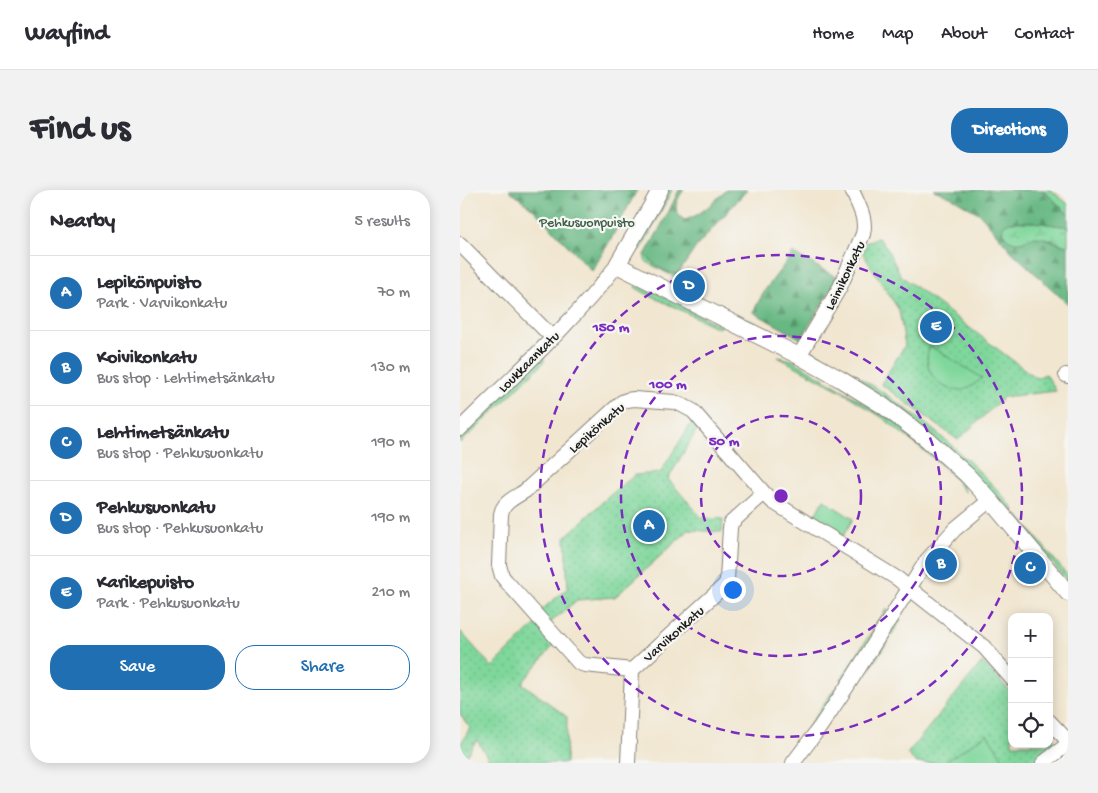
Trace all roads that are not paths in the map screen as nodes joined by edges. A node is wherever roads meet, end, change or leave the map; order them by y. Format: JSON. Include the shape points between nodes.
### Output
{"nodes":[{"id":1,"x":660,"y":190,"type":"edge"},
{"id":2,"x":852,"y":190,"type":"edge"},
{"id":3,"x":460,"y":244,"type":"edge"},
{"id":4,"x":617,"y":265,"type":"junction"},
{"id":5,"x":552,"y":337,"type":"junction"},
{"id":6,"x":799,"y":356,"type":"junction"},
{"id":7,"x":460,"y":429,"type":"edge"},
{"id":8,"x":764,"y":493,"type":"junction"},
{"id":9,"x":990,"y":500,"type":"junction"},
{"id":10,"x":910,"y":588,"type":"junction"},
{"id":11,"x":1068,"y":593,"type":"edge"},
{"id":12,"x":632,"y":670,"type":"junction"},
{"id":13,"x":1008,"y":674,"type":"edge"},
{"id":14,"x":1053,"y":726,"type":"edge"},
{"id":15,"x":1068,"y":743,"type":"edge"},
{"id":16,"x":628,"y":763,"type":"edge"},
{"id":17,"x":793,"y":763,"type":"edge"},
{"id":18,"x":1043,"y":763,"type":"edge"}],
"edges":[{"from":1,"to":4,"type":"main road","name":"Loukkaankatu"},
{"from":2,"to":6,"type":"street","name":"Leimikonkatu","via":[[864,218],[864,234],[840,287]]},
{"from":3,"to":5,"type":"street"},
{"from":4,"to":5,"type":"street","name":"Loukkaankatu"},
{"from":4,"to":6,"type":"main road"},
{"from":5,"to":7,"type":"street","name":"Loukkaankatu"},
{"from":6,"to":9,"type":"main road","via":[[863,392],[907,424],[955,464]]},
{"from":8,"to":10,"type":"street","name":"Lepikönkatu"},
{"from":8,"to":12,"type":"street","name":"Varvikonkatu","via":[[731,523],[725,585]]},
{"from":8,"to":12,"type":"street","name":"Lepikönkatu","via":[[693,411],[674,402],[634,399],[618,406],[503,508],[499,560],[500,571],[506,581],[579,663]]},
{"from":9,"to":10,"type":"street","via":[[946,537]]},
{"from":9,"to":11,"type":"main road"},
{"from":10,"to":13,"type":"street","name":"Lepikönkatu","via":[[984,647]]},
{"from":10,"to":17,"type":"street","via":[[837,703]]},
{"from":12,"to":16,"type":"street","name":"Varvikonkatu"},
{"from":14,"to":15,"type":"street"},
{"from":15,"to":18,"type":"street"}]}
